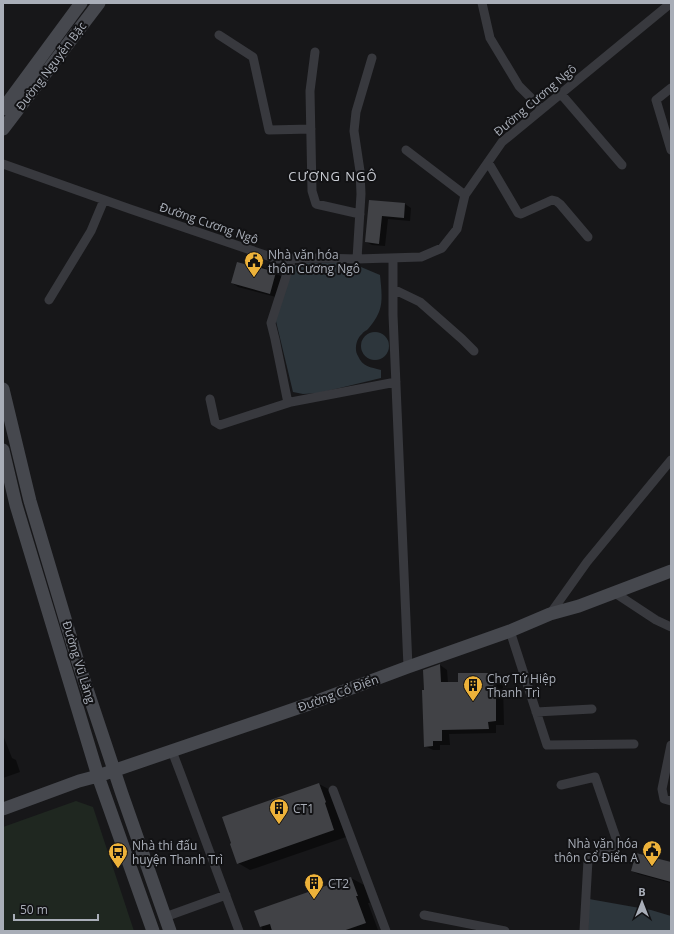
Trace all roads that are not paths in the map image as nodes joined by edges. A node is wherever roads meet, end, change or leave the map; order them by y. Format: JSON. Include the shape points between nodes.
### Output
{"nodes":[{"id":1,"x":81,"y":3,"type":"edge"},
{"id":2,"x":98,"y":3,"type":"edge"},
{"id":3,"x":482,"y":3,"type":"edge"},
{"id":4,"x":671,"y":3,"type":"edge"},
{"id":5,"x":219,"y":35,"type":"dead end"},
{"id":6,"x":315,"y":52,"type":"dead end"},
{"id":7,"x":372,"y":58,"type":"dead end"},
{"id":8,"x":671,"y":88,"type":"edge"},
{"id":9,"x":561,"y":94,"type":"junction"},
{"id":10,"x":3,"y":109,"type":"edge"},
{"id":11,"x":542,"y":109,"type":"junction"},
{"id":12,"x":3,"y":129,"type":"edge"},
{"id":13,"x":311,"y":129,"type":"junction"},
{"id":14,"x":406,"y":150,"type":"dead end"},
{"id":15,"x":671,"y":150,"type":"edge"},
{"id":16,"x":488,"y":162,"type":"junction"},
{"id":17,"x":3,"y":164,"type":"edge"},
{"id":18,"x":622,"y":165,"type":"dead end"},
{"id":19,"x":465,"y":195,"type":"junction"},
{"id":20,"x":104,"y":200,"type":"junction"},
{"id":21,"x":360,"y":214,"type":"junction"},
{"id":22,"x":588,"y":237,"type":"dead end"},
{"id":23,"x":292,"y":258,"type":"junction"},
{"id":24,"x":393,"y":258,"type":"junction"},
{"id":25,"x":357,"y":259,"type":"junction"},
{"id":26,"x":393,"y":289,"type":"junction"},
{"id":27,"x":49,"y":300,"type":"dead end"},
{"id":28,"x":474,"y":351,"type":"dead end"},
{"id":29,"x":396,"y":382,"type":"junction"},
{"id":30,"x":3,"y":389,"type":"edge"},
{"id":31,"x":210,"y":399,"type":"dead end"},
{"id":32,"x":288,"y":403,"type":"junction"},
{"id":33,"x":3,"y":450,"type":"edge"},
{"id":34,"x":671,"y":460,"type":"edge"},
{"id":35,"x":50,"y":568,"type":"junction"},
{"id":36,"x":36,"y":570,"type":"junction"},
{"id":37,"x":671,"y":571,"type":"edge"},
{"id":38,"x":615,"y":592,"type":"junction"},
{"id":39,"x":550,"y":614,"type":"junction"},
{"id":40,"x":671,"y":627,"type":"edge"},
{"id":41,"x":510,"y":631,"type":"junction"},
{"id":42,"x":408,"y":667,"type":"junction"},
{"id":43,"x":592,"y":709,"type":"dead end"},
{"id":44,"x":536,"y":712,"type":"junction"},
{"id":45,"x":634,"y":744,"type":"dead end"},
{"id":46,"x":671,"y":746,"type":"edge"},
{"id":47,"x":172,"y":751,"type":"junction"},
{"id":48,"x":114,"y":770,"type":"junction"},
{"id":49,"x":98,"y":776,"type":"junction"},
{"id":50,"x":561,"y":784,"type":"dead end"},
{"id":51,"x":333,"y":790,"type":"dead end"},
{"id":52,"x":671,"y":801,"type":"edge"},
{"id":53,"x":3,"y":809,"type":"edge"},
{"id":54,"x":226,"y":895,"type":"junction"},
{"id":55,"x":424,"y":915,"type":"dead end"},
{"id":56,"x":165,"y":917,"type":"junction"},
{"id":57,"x":153,"y":931,"type":"edge"},
{"id":58,"x":170,"y":931,"type":"edge"},
{"id":59,"x":239,"y":931,"type":"edge"},
{"id":60,"x":386,"y":931,"type":"edge"},
{"id":61,"x":505,"y":931,"type":"edge"},
{"id":62,"x":584,"y":931,"type":"edge"}],
"edges":[{"from":1,"to":10,"type":"main road","name":"Đường Nguyễn Bặc"},
{"from":2,"to":12,"type":"main road","name":"Đường Nguyễn Bặc"},
{"from":3,"to":11,"type":"street","via":[[490,38],[519,86]]},
{"from":4,"to":9,"type":"street","name":"Đường Cương Ngô"},
{"from":5,"to":13,"type":"street","via":[[253,57],[268,130]]},
{"from":6,"to":13,"type":"street","via":[[310,90]]},
{"from":7,"to":21,"type":"street","via":[[356,112],[354,131],[360,171]]},
{"from":8,"to":15,"type":"street","via":[[656,100]]},
{"from":9,"to":11,"type":"street","name":"Đường Cương Ngô"},
{"from":9,"to":18,"type":"street"},
{"from":11,"to":16,"type":"street","name":"Đường Cương Ngô","via":[[502,142]]},
{"from":13,"to":21,"type":"street","via":[[312,191],[316,204]]},
{"from":14,"to":19,"type":"street"},
{"from":16,"to":19,"type":"street","name":"Đường Cương Ngô"},
{"from":16,"to":22,"type":"street","via":[[518,213],[521,214],[552,200],[556,201]]},
{"from":17,"to":20,"type":"street","name":"Đường Cương Ngô"},
{"from":19,"to":24,"type":"street","name":"Đường Cương Ngô","via":[[457,229],[442,248],[421,257]]},
{"from":20,"to":23,"type":"street","name":"Đường Cương Ngô","via":[[277,259]]},
{"from":20,"to":27,"type":"street","via":[[91,231]]},
{"from":21,"to":25,"type":"street"},
{"from":23,"to":25,"type":"street","name":"Đường Cương Ngô"},
{"from":23,"to":32,"type":"street","via":[[271,323]]},
{"from":24,"to":25,"type":"street","name":"Đường Cương Ngô"},
{"from":24,"to":26,"type":"street"},
{"from":26,"to":28,"type":"street","via":[[420,302]]},
{"from":26,"to":29,"type":"street"},
{"from":29,"to":32,"type":"street"},
{"from":29,"to":42,"type":"street"},
{"from":30,"to":35,"type":"main road","name":"Đường Vũ Lăng","via":[[30,502]]},
{"from":31,"to":32,"type":"street","via":[[214,422],[220,425]]},
{"from":33,"to":36,"type":"main road","name":"Đường Vũ Lăng","via":[[16,505]]},
{"from":34,"to":39,"type":"street","via":[[586,562]]},
{"from":35,"to":36,"type":"main road"},
{"from":35,"to":48,"type":"main road","name":"Đường Vũ Lăng"},
{"from":36,"to":49,"type":"main road","name":"Đường Vũ Lăng"},
{"from":37,"to":38,"type":"main road","name":"Đường Cổ Điển"},
{"from":38,"to":39,"type":"main road","name":"Đường Cổ Điển"},
{"from":38,"to":40,"type":"street","via":[[656,620]]},
{"from":39,"to":41,"type":"main road","name":"Đường Cổ Điển"},
{"from":41,"to":42,"type":"main road","name":"Đường Cổ Điển"},
{"from":41,"to":44,"type":"street"},
{"from":42,"to":47,"type":"main road","name":"Đường Cổ Điển"},
{"from":43,"to":44,"type":"street"},
{"from":44,"to":45,"type":"street","via":[[547,745]]},
{"from":46,"to":52,"type":"street","via":[[662,789],[664,799]]},
{"from":47,"to":48,"type":"main road","name":"Đường Cổ Điển"},
{"from":47,"to":54,"type":"street"},
{"from":48,"to":49,"type":"main road","name":"Đường Cổ Điển"},
{"from":48,"to":56,"type":"main road","name":"Đường Vũ Lăng"},
{"from":49,"to":53,"type":"main road","name":"Đường Cổ Điển"},
{"from":49,"to":57,"type":"main road","name":"Đường Vũ Lăng"},
{"from":50,"to":62,"type":"street","via":[[596,777],[618,844],[588,860]]},
{"from":51,"to":60,"type":"street"},
{"from":54,"to":56,"type":"street"},
{"from":54,"to":59,"type":"street"},
{"from":55,"to":61,"type":"street"},
{"from":56,"to":58,"type":"main road","name":"Đường Vũ Lăng"}]}
